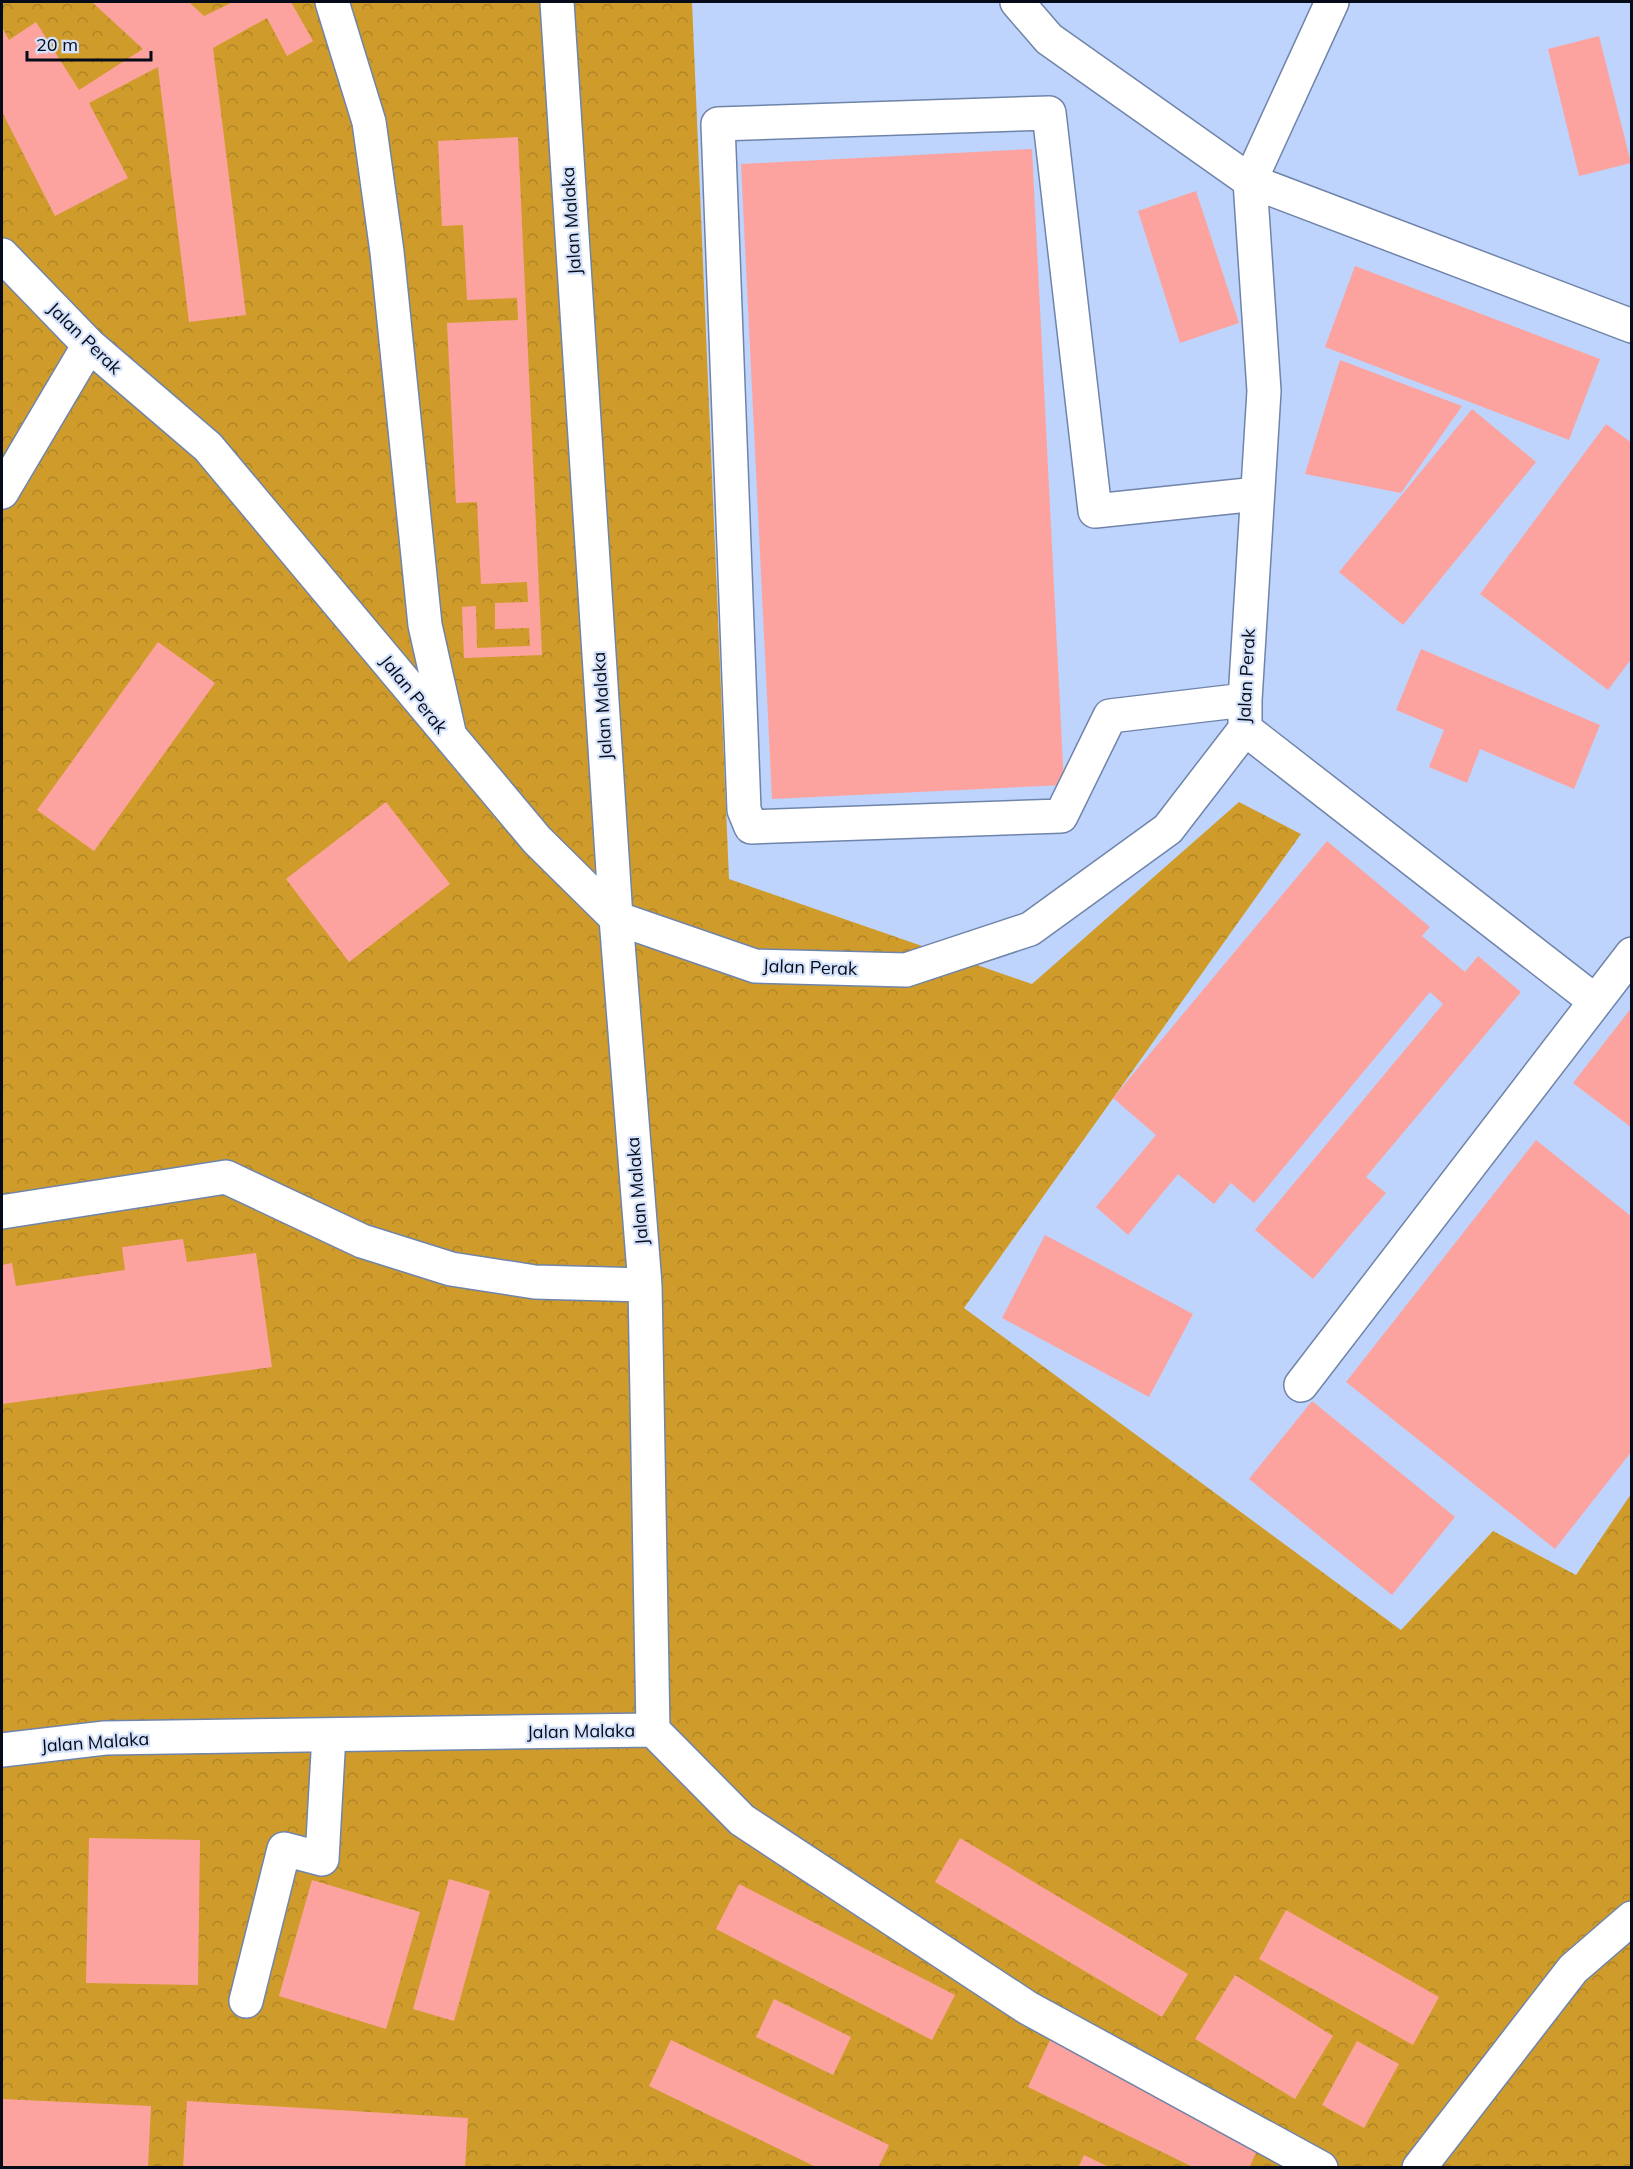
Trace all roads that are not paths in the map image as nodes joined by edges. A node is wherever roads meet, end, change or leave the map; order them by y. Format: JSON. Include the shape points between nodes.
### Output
{"nodes":[{"id":1,"x":332,"y":2,"type":"edge"},
{"id":2,"x":557,"y":2,"type":"edge"},
{"id":3,"x":1017,"y":2,"type":"edge"},
{"id":4,"x":1332,"y":2,"type":"edge"},
{"id":5,"x":1250,"y":181,"type":"junction"},
{"id":6,"x":2,"y":255,"type":"edge"},
{"id":7,"x":1632,"y":326,"type":"edge"},
{"id":8,"x":89,"y":345,"type":"junction"},
{"id":9,"x":2,"y":492,"type":"edge"},
{"id":10,"x":1257,"y":494,"type":"junction"},
{"id":11,"x":1245,"y":715,"type":"junction"},
{"id":12,"x":450,"y":738,"type":"junction"},
{"id":13,"x":616,"y":918,"type":"junction"},
{"id":14,"x":1632,"y":954,"type":"edge"},
{"id":15,"x":1595,"y":1001,"type":"junction"},
{"id":16,"x":2,"y":1212,"type":"edge"},
{"id":17,"x":645,"y":1285,"type":"junction"},
{"id":18,"x":1300,"y":1385,"type":"dead end"},
{"id":19,"x":653,"y":1730,"type":"junction"},
{"id":20,"x":329,"y":1735,"type":"junction"},
{"id":21,"x":2,"y":1750,"type":"edge"},
{"id":22,"x":1632,"y":1918,"type":"edge"},
{"id":23,"x":246,"y":2001,"type":"dead end"},
{"id":24,"x":1321,"y":2168,"type":"edge"},
{"id":25,"x":1419,"y":2168,"type":"edge"}],
"edges":[{"from":1,"to":12,"type":"street","via":[[369,122],[387,252],[425,625]]},
{"from":2,"to":13,"type":"street","name":"Jalan Malaka"},
{"from":3,"to":5,"type":"street","via":[[1049,39]]},
{"from":4,"to":5,"type":"street"},
{"from":5,"to":7,"type":"street"},
{"from":5,"to":10,"type":"street","name":"Jalan Perak","via":[[1264,391]]},
{"from":6,"to":8,"type":"street","name":"Jalan Perak"},
{"from":8,"to":9,"type":"street"},
{"from":8,"to":12,"type":"street","name":"Jalan Perak","via":[[208,447]]},
{"from":10,"to":11,"type":"street","name":"Jalan Perak"},
{"from":10,"to":11,"type":"street","via":[[1095,511],[1049,113],[718,124],[744,810],[751,827],[1061,816],[1110,716]]},
{"from":11,"to":13,"type":"street","name":"Jalan Perak","via":[[1168,829],[1030,929],[906,970],[755,966]]},
{"from":11,"to":15,"type":"street"},
{"from":12,"to":13,"type":"street","name":"Jalan Perak","via":[[537,840]]},
{"from":13,"to":17,"type":"street","name":"Jalan Malaka"},
{"from":14,"to":15,"type":"street"},
{"from":15,"to":18,"type":"street"},
{"from":16,"to":17,"type":"street","via":[[226,1177],[362,1241],[451,1269],[535,1282]]},
{"from":17,"to":19,"type":"street","name":"Jalan Malaka"},
{"from":19,"to":20,"type":"street","name":"Jalan Malaka"},
{"from":19,"to":24,"type":"street","via":[[742,1820],[1018,2002]]},
{"from":20,"to":21,"type":"street","name":"Jalan Malaka","via":[[105,1738]]},
{"from":20,"to":23,"type":"street","via":[[322,1859],[284,1849]]},
{"from":22,"to":25,"type":"street","via":[[1573,1969]]}]}
